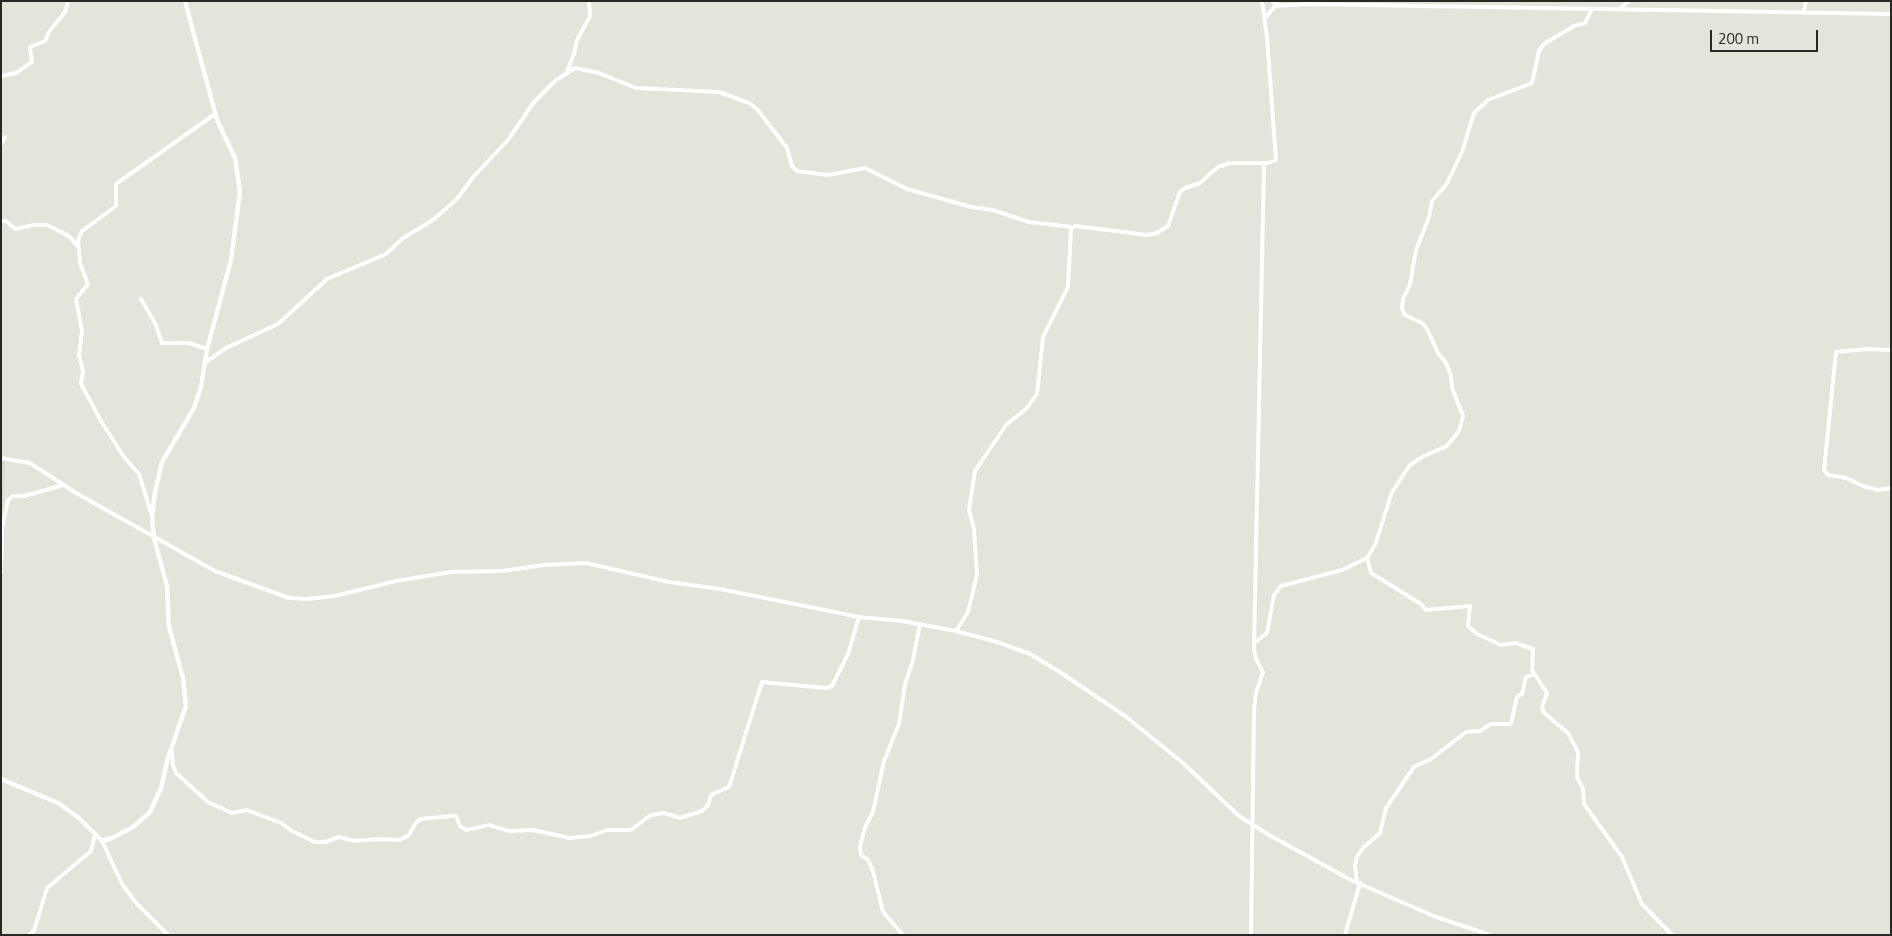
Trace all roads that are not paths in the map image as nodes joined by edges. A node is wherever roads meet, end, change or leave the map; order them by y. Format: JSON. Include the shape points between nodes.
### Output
{"nodes":[{"id":1,"x":68,"y":1,"type":"edge"},
{"id":2,"x":185,"y":1,"type":"edge"},
{"id":3,"x":589,"y":1,"type":"edge"},
{"id":4,"x":1262,"y":1,"type":"edge"},
{"id":5,"x":1272,"y":1,"type":"edge"},
{"id":6,"x":1629,"y":1,"type":"edge"},
{"id":7,"x":1806,"y":1,"type":"edge"},
{"id":8,"x":1280,"y":5,"type":"junction"},
{"id":9,"x":1619,"y":8,"type":"junction"},
{"id":10,"x":1592,"y":9,"type":"junction"},
{"id":11,"x":1804,"y":12,"type":"junction"},
{"id":12,"x":1891,"y":14,"type":"edge"},
{"id":13,"x":1266,"y":19,"type":"junction"},
{"id":14,"x":566,"y":74,"type":"junction"},
{"id":15,"x":1,"y":76,"type":"edge"},
{"id":16,"x":215,"y":114,"type":"junction"},
{"id":17,"x":5,"y":137,"type":"dead end"},
{"id":18,"x":1,"y":144,"type":"edge"},
{"id":19,"x":1264,"y":163,"type":"junction"},
{"id":20,"x":1,"y":221,"type":"edge"},
{"id":21,"x":1072,"y":227,"type":"junction"},
{"id":22,"x":78,"y":247,"type":"junction"},
{"id":23,"x":141,"y":299,"type":"dead end"},
{"id":24,"x":207,"y":349,"type":"junction"},
{"id":25,"x":1891,"y":350,"type":"edge"},
{"id":26,"x":206,"y":362,"type":"junction"},
{"id":27,"x":1,"y":458,"type":"edge"},
{"id":28,"x":64,"y":485,"type":"junction"},
{"id":29,"x":1891,"y":488,"type":"edge"},
{"id":30,"x":152,"y":516,"type":"junction"},
{"id":31,"x":154,"y":538,"type":"junction"},
{"id":32,"x":1367,"y":557,"type":"junction"},
{"id":33,"x":1,"y":572,"type":"edge"},
{"id":34,"x":859,"y":617,"type":"junction"},
{"id":35,"x":920,"y":624,"type":"junction"},
{"id":36,"x":956,"y":631,"type":"junction"},
{"id":37,"x":1254,"y":643,"type":"junction"},
{"id":38,"x":1534,"y":674,"type":"junction"},
{"id":39,"x":172,"y":747,"type":"junction"},
{"id":40,"x":1,"y":779,"type":"edge"},
{"id":41,"x":1252,"y":825,"type":"junction"},
{"id":42,"x":95,"y":835,"type":"junction"},
{"id":43,"x":102,"y":841,"type":"junction"},
{"id":44,"x":1359,"y":883,"type":"junction"},
{"id":45,"x":30,"y":935,"type":"edge"},
{"id":46,"x":168,"y":935,"type":"edge"},
{"id":47,"x":902,"y":935,"type":"edge"},
{"id":48,"x":1251,"y":935,"type":"edge"},
{"id":49,"x":1345,"y":935,"type":"edge"},
{"id":50,"x":1490,"y":935,"type":"edge"},
{"id":51,"x":1672,"y":935,"type":"edge"}],
"edges":[{"from":1,"to":15,"type":"street","via":[[65,12],[44,43],[30,47],[32,62],[16,72]]},
{"from":2,"to":16,"type":"street"},
{"from":3,"to":14,"type":"street","via":[[590,16],[577,40]]},
{"from":4,"to":13,"type":"street"},
{"from":5,"to":8,"type":"street"},
{"from":6,"to":9,"type":"street"},
{"from":7,"to":11,"type":"street"},
{"from":8,"to":10,"type":"street"},
{"from":8,"to":13,"type":"street","via":[[1275,6]]},
{"from":9,"to":10,"type":"street"},
{"from":9,"to":11,"type":"street"},
{"from":10,"to":32,"type":"street","via":[[1585,23],[1544,44],[1539,51],[1532,83],[1488,100],[1474,113],[1454,173],[1432,201],[1402,309],[1405,315],[1423,325],[1445,361],[1462,419],[1459,431],[1447,446],[1410,464],[1392,492],[1375,545]]},
{"from":11,"to":12,"type":"street"},
{"from":13,"to":19,"type":"street","via":[[1277,157]]},
{"from":14,"to":21,"type":"street","via":[[580,68],[636,88],[719,92],[753,105],[787,148],[792,166],[797,171],[828,175],[865,168],[907,189],[998,211],[1029,222]]},
{"from":14,"to":26,"type":"street","via":[[534,102],[508,140],[457,199],[433,220],[403,238],[386,254],[327,279],[278,324],[226,348]]},
{"from":16,"to":22,"type":"street","via":[[116,184],[116,206],[82,231]]},
{"from":16,"to":24,"type":"street","via":[[235,158],[240,192],[231,260]]},
{"from":17,"to":18,"type":"street"},
{"from":19,"to":21,"type":"street","via":[[1225,164],[1200,183],[1186,188],[1178,196],[1168,226],[1154,234]]},
{"from":19,"to":37,"type":"street"},
{"from":20,"to":22,"type":"street","via":[[15,229],[33,224],[47,225],[69,236]]},
{"from":21,"to":36,"type":"street","via":[[1068,286],[1043,337],[1036,394],[1026,409],[1006,425],[975,470],[969,510],[974,529],[977,575],[968,612]]},
{"from":22,"to":30,"type":"street","via":[[88,284],[76,299],[82,326],[79,355],[82,386],[100,421],[139,474]]},
{"from":23,"to":24,"type":"street","via":[[162,343],[188,343]]},
{"from":24,"to":26,"type":"street"},
{"from":25,"to":29,"type":"street","via":[[1837,351],[1824,470],[1828,475],[1863,486],[1878,490]]},
{"from":26,"to":30,"type":"street","via":[[194,408],[162,462]]},
{"from":27,"to":28,"type":"street","via":[[30,463]]},
{"from":28,"to":31,"type":"street"},
{"from":28,"to":33,"type":"street","via":[[9,498],[2,528]]},
{"from":30,"to":31,"type":"street"},
{"from":31,"to":34,"type":"street","via":[[216,571],[275,594],[299,599],[335,596],[451,572],[586,563],[654,579]]},
{"from":31,"to":39,"type":"street","via":[[165,577],[169,627],[186,695],[186,706]]},
{"from":32,"to":37,"type":"street","via":[[1342,570],[1281,586],[1274,595],[1267,633]]},
{"from":32,"to":38,"type":"street","via":[[1371,573],[1426,610],[1470,606],[1468,626],[1480,637],[1501,645],[1516,643],[1532,647]]},
{"from":34,"to":35,"type":"street"},
{"from":34,"to":39,"type":"street","via":[[848,654],[832,686],[762,682],[730,787],[709,796],[708,805],[702,811],[680,818],[664,813],[651,814],[631,830],[607,830],[570,838],[530,830],[509,831],[489,825],[464,830],[456,816],[452,816],[420,819],[409,835],[400,840],[355,841],[339,837],[315,842],[281,823],[247,810],[232,814],[208,802],[176,773]]},
{"from":35,"to":36,"type":"street"},
{"from":35,"to":47,"type":"street","via":[[899,724],[884,761],[860,848],[861,855],[868,860],[873,871],[883,912]]},
{"from":36,"to":41,"type":"street","via":[[1030,654],[1076,681],[1164,746]]},
{"from":37,"to":41,"type":"street","via":[[1255,656],[1263,672],[1255,699]]},
{"from":38,"to":44,"type":"street","via":[[1526,677],[1522,694],[1517,696],[1511,724],[1491,724],[1480,731],[1466,732],[1414,768],[1386,808],[1380,833],[1362,848],[1355,866]]},
{"from":38,"to":51,"type":"street","via":[[1547,693],[1544,713],[1568,733],[1578,752],[1577,777],[1585,808],[1622,857],[1642,904]]},
{"from":39,"to":43,"type":"street","via":[[162,788],[148,814],[123,833]]},
{"from":40,"to":42,"type":"street","via":[[58,803]]},
{"from":41,"to":44,"type":"street"},
{"from":41,"to":48,"type":"street"},
{"from":42,"to":43,"type":"street"},
{"from":42,"to":45,"type":"street","via":[[91,851],[47,888]]},
{"from":43,"to":46,"type":"street","via":[[122,884]]},
{"from":44,"to":49,"type":"street"},
{"from":44,"to":50,"type":"street","via":[[1436,917]]}]}
